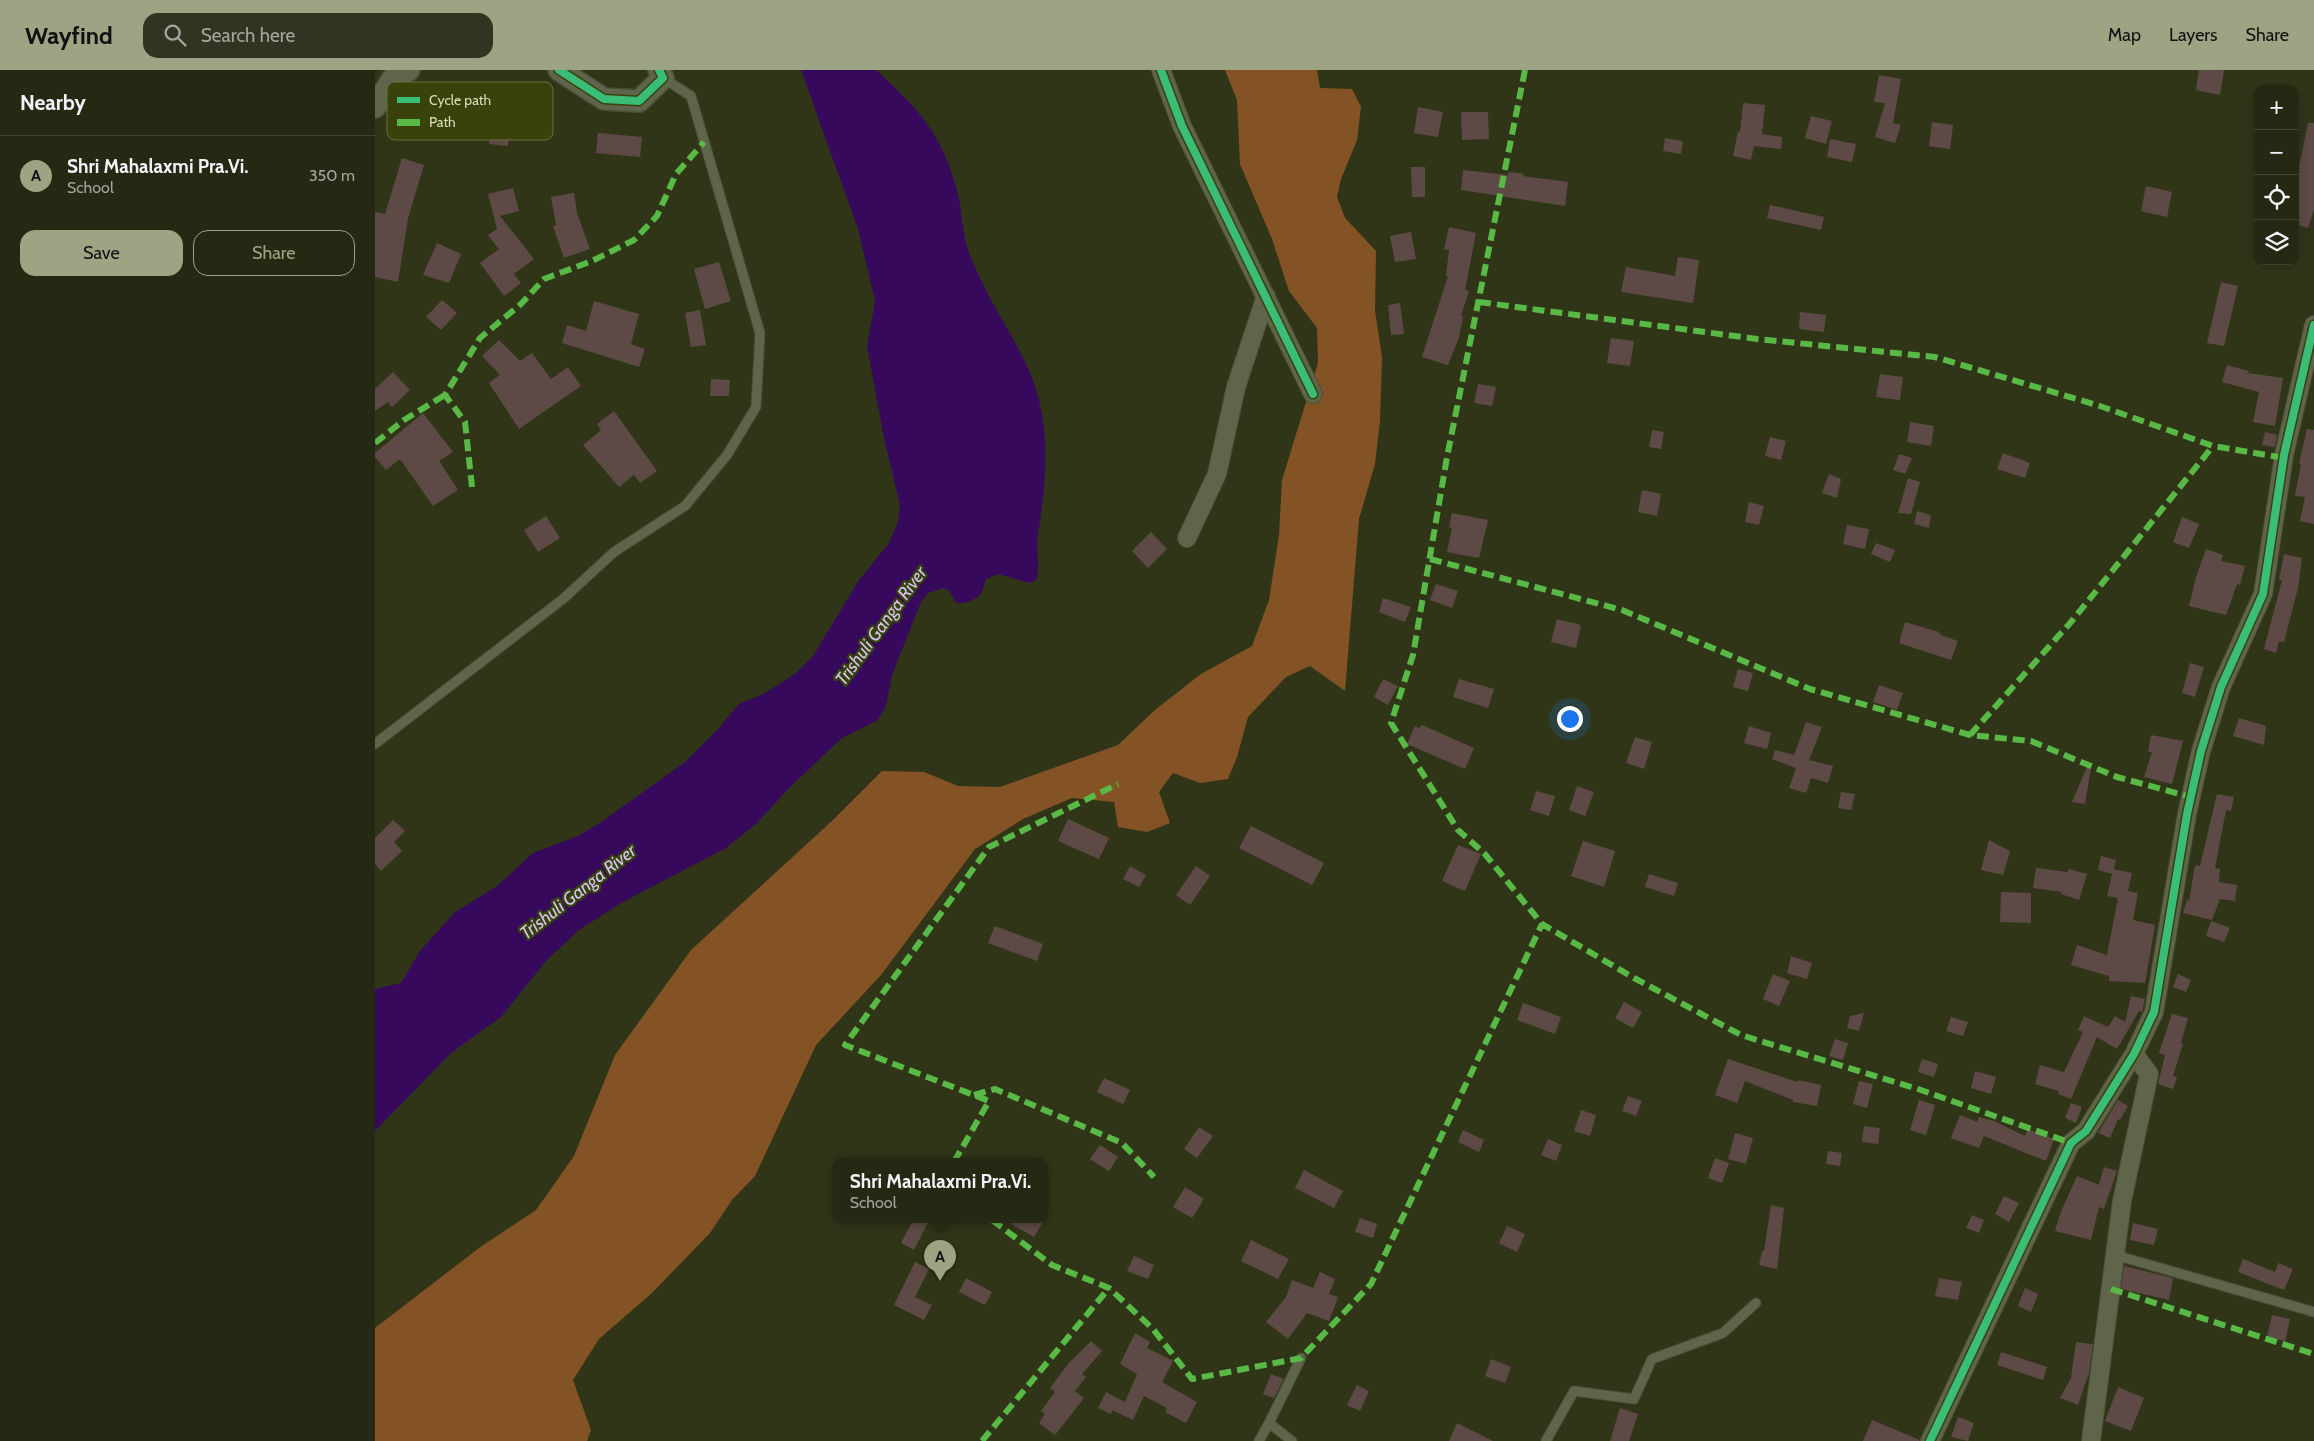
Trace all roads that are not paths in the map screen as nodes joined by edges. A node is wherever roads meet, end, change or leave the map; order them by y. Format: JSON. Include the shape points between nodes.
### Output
{"nodes":[{"id":1,"x":409,"y":70,"type":"edge"},
{"id":2,"x":559,"y":70,"type":"edge"},
{"id":3,"x":1161,"y":70,"type":"edge"},
{"id":4,"x":661,"y":74,"type":"edge"},
{"id":5,"x":390,"y":82,"type":"edge"},
{"id":6,"x":387,"y":87,"type":"edge"},
{"id":7,"x":375,"y":106,"type":"edge"},
{"id":8,"x":1266,"y":296,"type":"junction"},
{"id":9,"x":2314,"y":325,"type":"edge"},
{"id":10,"x":1313,"y":394,"type":"dead end"},
{"id":11,"x":1187,"y":538,"type":"dead end"},
{"id":12,"x":375,"y":744,"type":"edge"},
{"id":13,"x":2134,"y":1054,"type":"junction"},
{"id":14,"x":2115,"y":1254,"type":"junction"},
{"id":15,"x":1756,"y":1302,"type":"dead end"},
{"id":16,"x":2314,"y":1312,"type":"edge"},
{"id":17,"x":1301,"y":1358,"type":"dead end"},
{"id":18,"x":1269,"y":1423,"type":"junction"},
{"id":19,"x":1259,"y":1441,"type":"edge"},
{"id":20,"x":1293,"y":1441,"type":"edge"},
{"id":21,"x":1546,"y":1441,"type":"edge"},
{"id":22,"x":1930,"y":1441,"type":"edge"},
{"id":23,"x":2091,"y":1441,"type":"edge"}],
"edges":[{"from":1,"to":5,"type":"street"},
{"from":2,"to":4,"type":"street","via":[[604,99],[639,101]]},
{"from":3,"to":8,"type":"street","via":[[1182,126]]},
{"from":4,"to":12,"type":"lane","via":[[691,96],[737,246],[760,333],[756,407],[727,455],[685,506],[614,552],[563,599]]},
{"from":6,"to":7,"type":"street"},
{"from":8,"to":10,"type":"street"},
{"from":8,"to":11,"type":"street","via":[[1236,388],[1217,474]]},
{"from":9,"to":13,"type":"street","via":[[2284,455],[2263,594],[2221,687],[2201,751],[2187,814],[2154,1012]]},
{"from":13,"to":14,"type":"street","via":[[2149,1074],[2129,1162]]},
{"from":13,"to":22,"type":"street","via":[[2085,1131],[2071,1143]]},
{"from":14,"to":16,"type":"lane"},
{"from":14,"to":23,"type":"street"},
{"from":15,"to":21,"type":"lane","via":[[1723,1333],[1652,1359],[1634,1399],[1574,1391]]},
{"from":17,"to":18,"type":"lane"},
{"from":18,"to":19,"type":"lane"},
{"from":18,"to":20,"type":"lane"}]}
